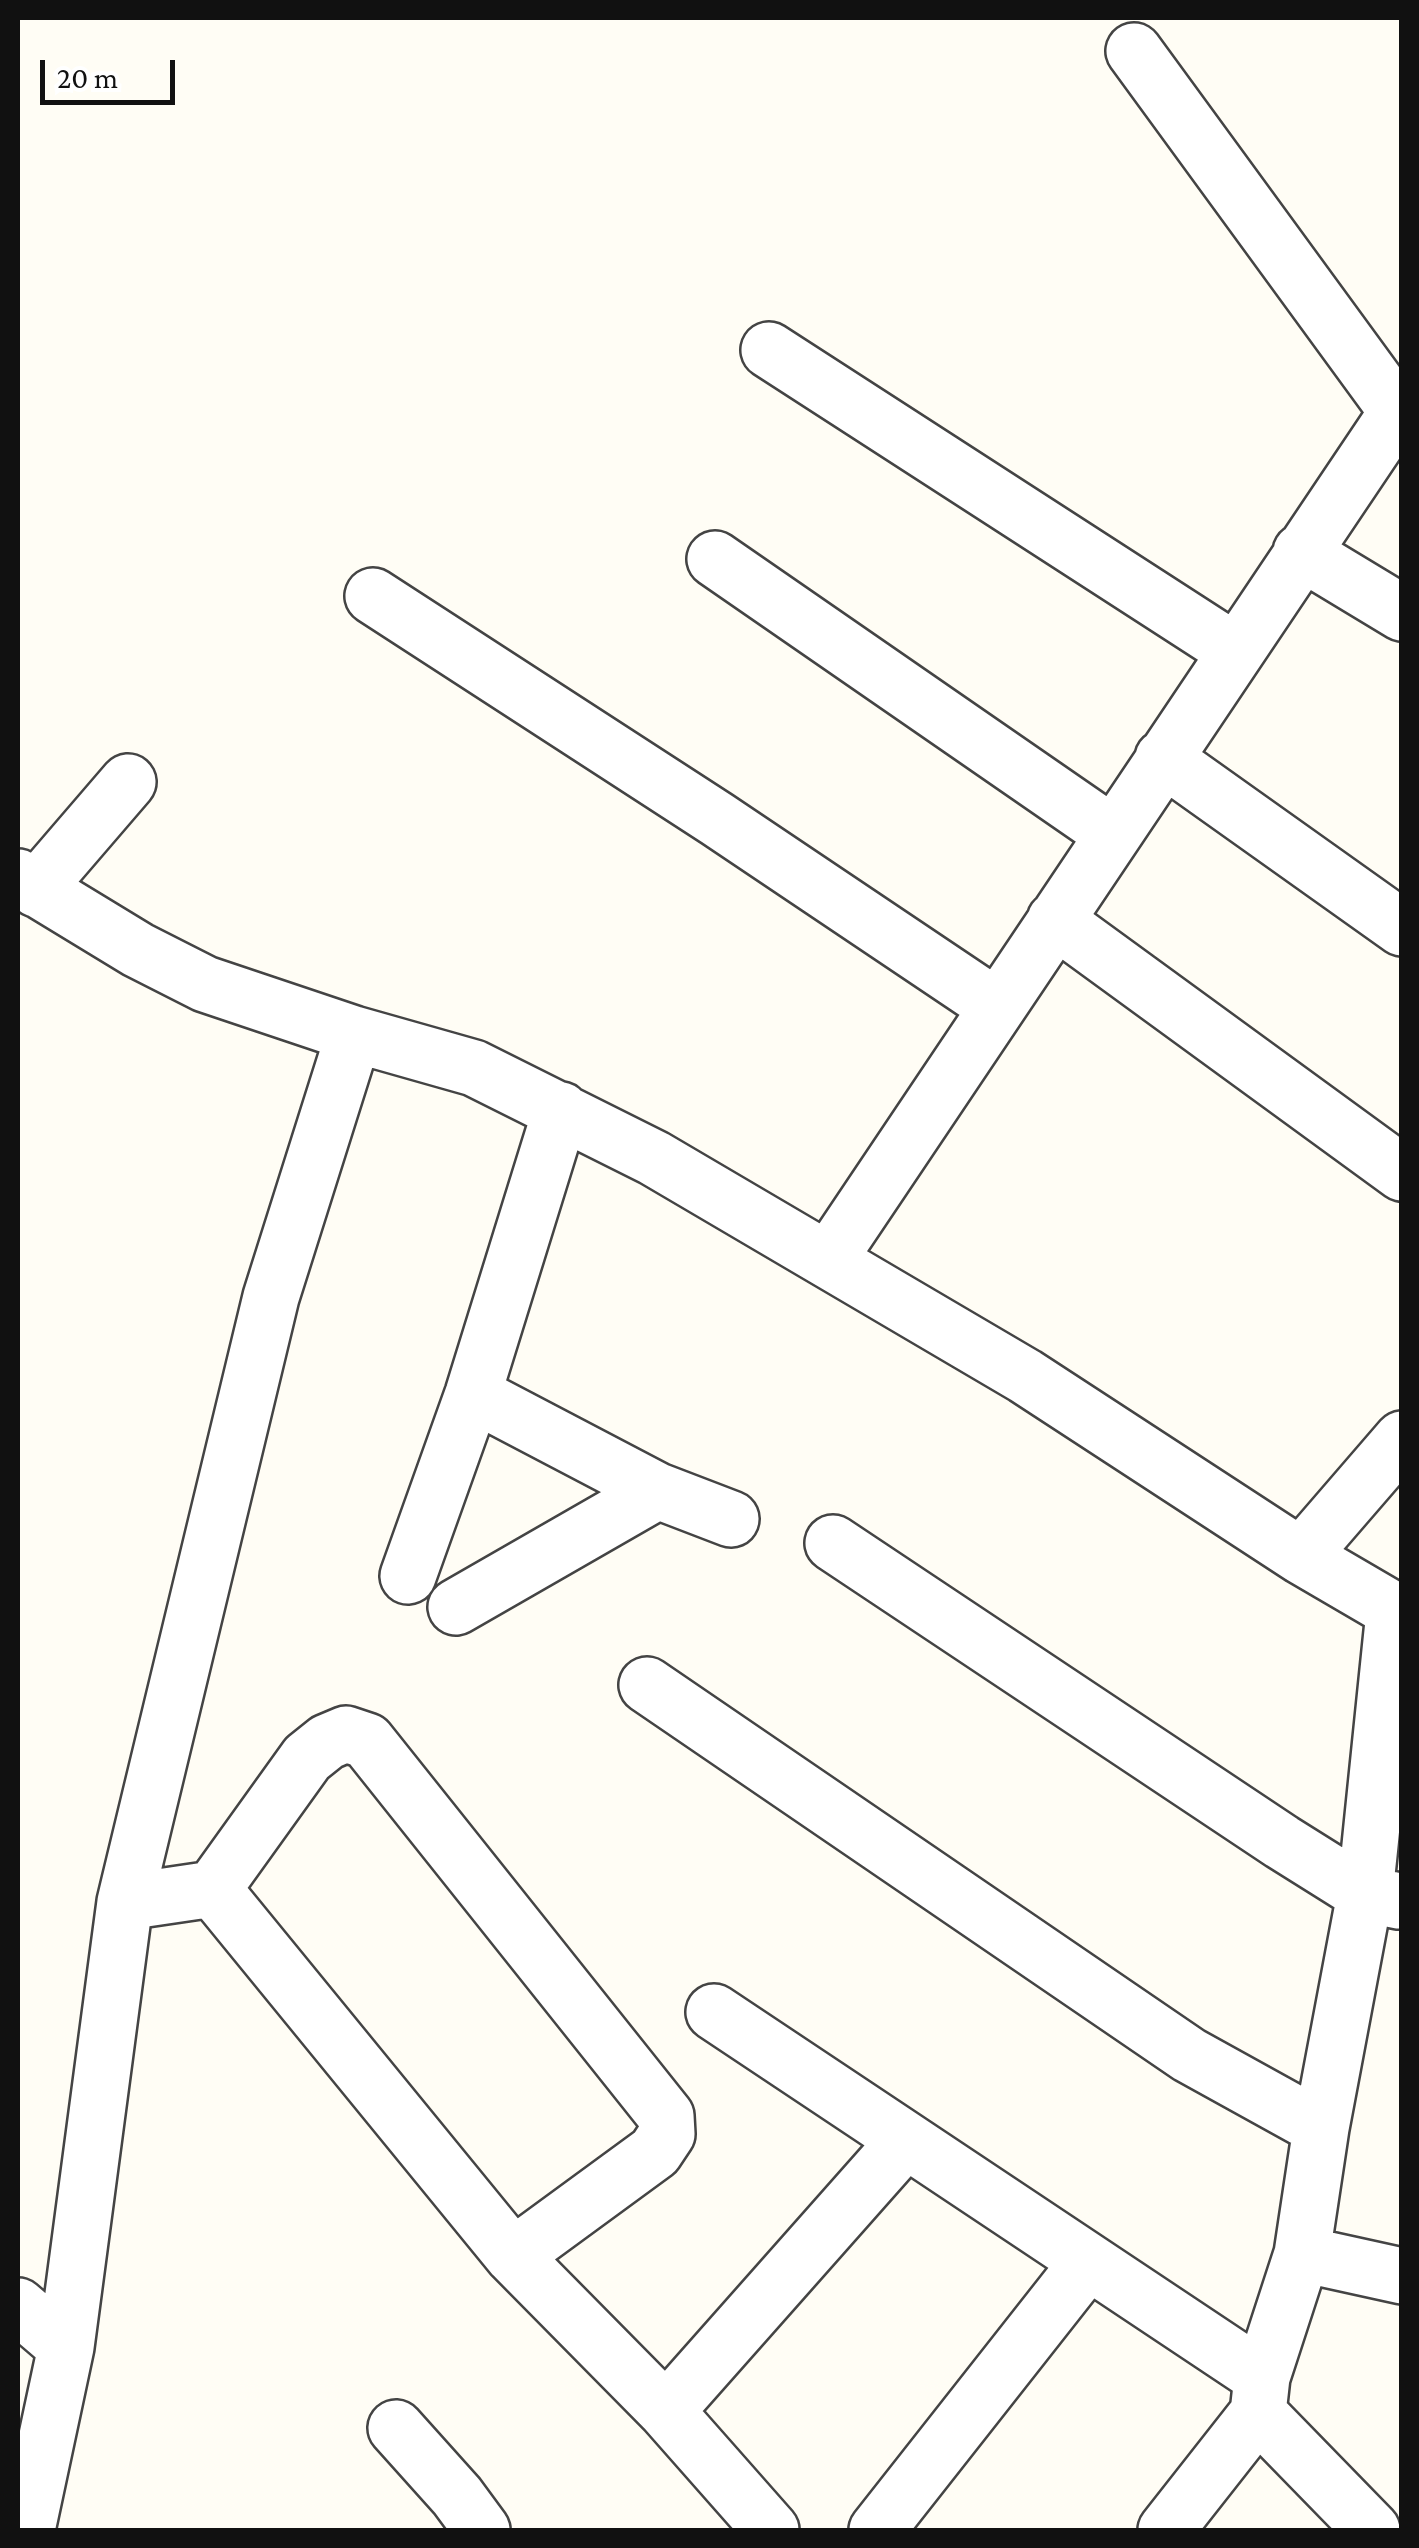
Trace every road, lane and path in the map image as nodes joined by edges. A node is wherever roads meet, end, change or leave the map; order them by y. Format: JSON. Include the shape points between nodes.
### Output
{"nodes":[{"id":1,"x":1134,"y":51,"type":"dead end"},
{"id":2,"x":768,"y":350,"type":"dead end"},
{"id":3,"x":1399,"y":408,"type":"edge"},
{"id":4,"x":1301,"y":552,"type":"junction"},
{"id":5,"x":715,"y":558,"type":"dead end"},
{"id":6,"x":373,"y":596,"type":"dead end"},
{"id":7,"x":1402,"y":613,"type":"edge"},
{"id":8,"x":1235,"y":650,"type":"junction"},
{"id":9,"x":1163,"y":758,"type":"junction"},
{"id":10,"x":128,"y":782,"type":"dead end"},
{"id":11,"x":1113,"y":834,"type":"junction"},
{"id":12,"x":27,"y":883,"type":"edge"},
{"id":13,"x":1055,"y":920,"type":"junction"},
{"id":14,"x":1402,"y":928,"type":"edge"},
{"id":15,"x":997,"y":1007,"type":"junction"},
{"id":16,"x":354,"y":1034,"type":"junction"},
{"id":17,"x":562,"y":1110,"type":"junction"},
{"id":18,"x":1402,"y":1173,"type":"edge"},
{"id":19,"x":828,"y":1260,"type":"junction"},
{"id":20,"x":473,"y":1394,"type":"junction"},
{"id":21,"x":1402,"y":1439,"type":"edge"},
{"id":22,"x":658,"y":1492,"type":"junction"},
{"id":23,"x":732,"y":1519,"type":"dead end"},
{"id":24,"x":833,"y":1542,"type":"dead end"},
{"id":25,"x":1301,"y":1556,"type":"junction"},
{"id":26,"x":408,"y":1576,"type":"dead end"},
{"id":27,"x":456,"y":1607,"type":"dead end"},
{"id":28,"x":1398,"y":1613,"type":"edge"},
{"id":29,"x":647,"y":1685,"type":"dead end"},
{"id":30,"x":213,"y":1889,"type":"junction"},
{"id":31,"x":1384,"y":1897,"type":"edge"},
{"id":32,"x":125,"y":1902,"type":"junction"},
{"id":33,"x":714,"y":2012,"type":"dead end"},
{"id":34,"x":1321,"y":2128,"type":"junction"},
{"id":35,"x":906,"y":2140,"type":"junction"},
{"id":36,"x":1302,"y":2254,"type":"junction"},
{"id":37,"x":513,"y":2256,"type":"junction"},
{"id":38,"x":1088,"y":2262,"type":"junction"},
{"id":39,"x":1402,"y":2276,"type":"edge"},
{"id":40,"x":18,"y":2306,"type":"edge"},
{"id":41,"x":66,"y":2347,"type":"junction"},
{"id":42,"x":1260,"y":2395,"type":"junction"},
{"id":43,"x":666,"y":2410,"type":"junction"},
{"id":44,"x":396,"y":2428,"type":"dead end"},
{"id":45,"x":471,"y":2527,"type":"edge"},
{"id":46,"x":27,"y":2530,"type":"edge"},
{"id":47,"x":771,"y":2530,"type":"edge"},
{"id":48,"x":877,"y":2530,"type":"edge"},
{"id":49,"x":1166,"y":2530,"type":"edge"},
{"id":50,"x":1372,"y":2530,"type":"edge"}],
"edges":[{"from":1,"to":3,"type":"street"},
{"from":2,"to":8,"type":"street"},
{"from":3,"to":4,"type":"street"},
{"from":4,"to":7,"type":"street"},
{"from":4,"to":8,"type":"street"},
{"from":5,"to":11,"type":"street"},
{"from":6,"to":15,"type":"street"},
{"from":8,"to":9,"type":"street"},
{"from":9,"to":11,"type":"street"},
{"from":9,"to":14,"type":"street"},
{"from":10,"to":12,"type":"street"},
{"from":11,"to":13,"type":"street"},
{"from":12,"to":16,"type":"street","via":[[206,984]]},
{"from":13,"to":15,"type":"street"},
{"from":13,"to":18,"type":"street"},
{"from":15,"to":19,"type":"street"},
{"from":16,"to":17,"type":"street","via":[[474,1068]]},
{"from":16,"to":32,"type":"street","via":[[272,1297]]},
{"from":17,"to":19,"type":"street"},
{"from":17,"to":20,"type":"street"},
{"from":19,"to":25,"type":"street","via":[[1025,1376]]},
{"from":20,"to":22,"type":"street"},
{"from":20,"to":26,"type":"street"},
{"from":21,"to":25,"type":"street"},
{"from":22,"to":23,"type":"street"},
{"from":22,"to":27,"type":"street"},
{"from":24,"to":31,"type":"street","via":[[1282,1842]]},
{"from":25,"to":28,"type":"street"},
{"from":28,"to":31,"type":"street"},
{"from":29,"to":34,"type":"street","via":[[1189,2055]]},
{"from":30,"to":32,"type":"street"},
{"from":30,"to":37,"type":"street"},
{"from":30,"to":37,"type":"street","via":[[308,1758],[346,1734],[366,1741],[666,2116],[667,2134],[655,2152]]},
{"from":31,"to":34,"type":"street"},
{"from":32,"to":41,"type":"street"},
{"from":33,"to":35,"type":"street"},
{"from":34,"to":36,"type":"street"},
{"from":35,"to":38,"type":"street"},
{"from":35,"to":43,"type":"street"},
{"from":36,"to":39,"type":"street"},
{"from":36,"to":42,"type":"street"},
{"from":37,"to":43,"type":"street"},
{"from":38,"to":42,"type":"street"},
{"from":38,"to":48,"type":"street"},
{"from":40,"to":41,"type":"street"},
{"from":41,"to":46,"type":"street"},
{"from":42,"to":49,"type":"street"},
{"from":42,"to":50,"type":"street"},
{"from":43,"to":47,"type":"street"},
{"from":44,"to":45,"type":"street","via":[[457,2496]]}]}
